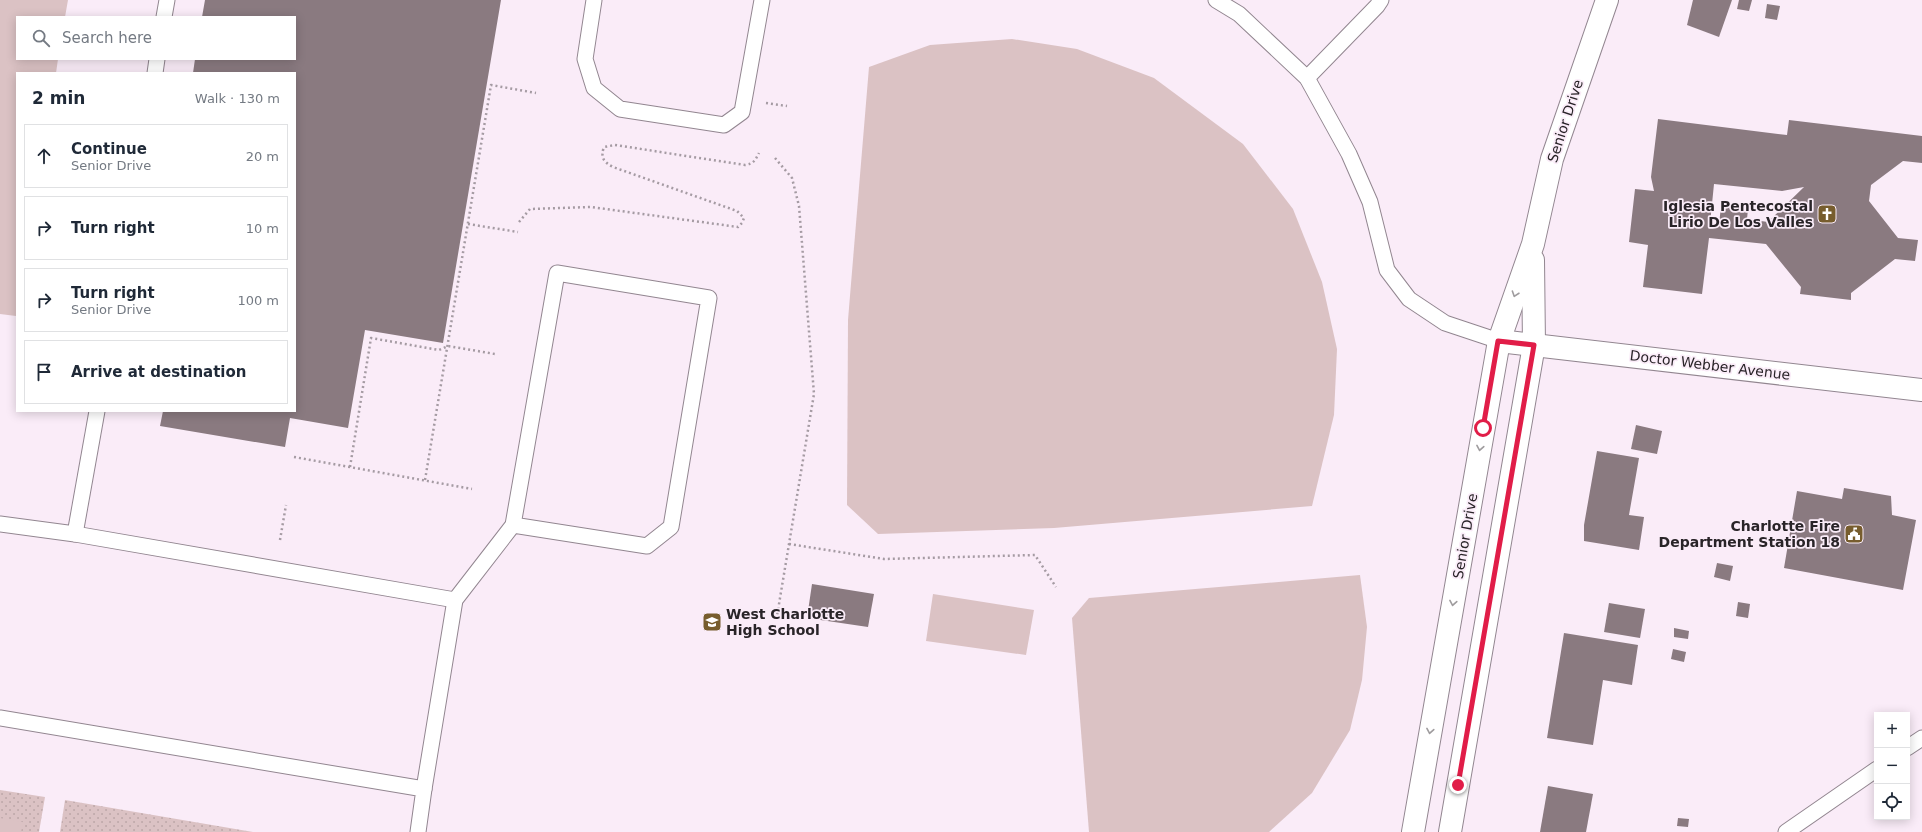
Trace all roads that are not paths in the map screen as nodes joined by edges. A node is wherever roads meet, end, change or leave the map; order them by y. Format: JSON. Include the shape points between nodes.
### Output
{"nodes":[{"id":1,"x":167,"y":0,"type":"edge"},
{"id":2,"x":594,"y":0,"type":"edge"},
{"id":3,"x":762,"y":0,"type":"edge"},
{"id":4,"x":1216,"y":0,"type":"edge"},
{"id":5,"x":1380,"y":0,"type":"edge"},
{"id":6,"x":1607,"y":0,"type":"edge"},
{"id":7,"x":164,"y":16,"type":"edge"},
{"id":8,"x":157,"y":60,"type":"edge"},
{"id":9,"x":155,"y":72,"type":"edge"},
{"id":10,"x":1307,"y":78,"type":"junction"},
{"id":11,"x":1533,"y":244,"type":"junction"},
{"id":12,"x":1498,"y":341,"type":"junction"},
{"id":13,"x":1534,"y":345,"type":"junction"},
{"id":14,"x":1922,"y":390,"type":"edge"},
{"id":15,"x":97,"y":412,"type":"edge"},
{"id":16,"x":0,"y":524,"type":"edge"},
{"id":17,"x":513,"y":525,"type":"junction"},
{"id":18,"x":76,"y":534,"type":"junction"},
{"id":19,"x":455,"y":600,"type":"junction"},
{"id":20,"x":0,"y":718,"type":"edge"},
{"id":21,"x":1922,"y":738,"type":"edge"},
{"id":22,"x":1910,"y":746,"type":"edge"},
{"id":23,"x":1874,"y":771,"type":"edge"},
{"id":24,"x":424,"y":789,"type":"junction"},
{"id":25,"x":418,"y":832,"type":"edge"},
{"id":26,"x":1412,"y":832,"type":"edge"},
{"id":27,"x":1450,"y":832,"type":"edge"},
{"id":28,"x":1786,"y":832,"type":"edge"}],
"edges":[{"from":1,"to":7,"type":"lane"},
{"from":2,"to":3,"type":"lane","via":[[585,59],[594,88],[620,109],[724,125],[742,112]]},
{"from":4,"to":10,"type":"lane","via":[[1240,14]]},
{"from":5,"to":10,"type":"lane"},
{"from":6,"to":11,"type":"street","name":"Senior Drive","via":[[1552,159]]},
{"from":8,"to":9,"type":"lane"},
{"from":10,"to":12,"type":"lane","via":[[1349,154],[1370,202],[1387,270],[1410,299],[1445,323]]},
{"from":11,"to":12,"type":"street","name":"Senior Drive","one_way":true},
{"from":11,"to":13,"type":"street","name":"Senior Drive"},
{"from":12,"to":13,"type":"street","name":"Doctor Webber Avenue"},
{"from":12,"to":26,"type":"street","name":"Senior Drive","one_way":true},
{"from":13,"to":14,"type":"street","name":"Doctor Webber Avenue"},
{"from":13,"to":27,"type":"street","name":"Senior Drive"},
{"from":15,"to":18,"type":"lane"},
{"from":16,"to":18,"type":"lane"},
{"from":17,"to":17,"type":"lane","via":[[557,273],[709,298],[670,527],[647,546]]},
{"from":17,"to":19,"type":"lane"},
{"from":18,"to":19,"type":"lane"},
{"from":19,"to":24,"type":"lane"},
{"from":20,"to":24,"type":"lane"},
{"from":21,"to":22,"type":"lane"},
{"from":23,"to":28,"type":"lane"},
{"from":24,"to":25,"type":"lane"}]}
